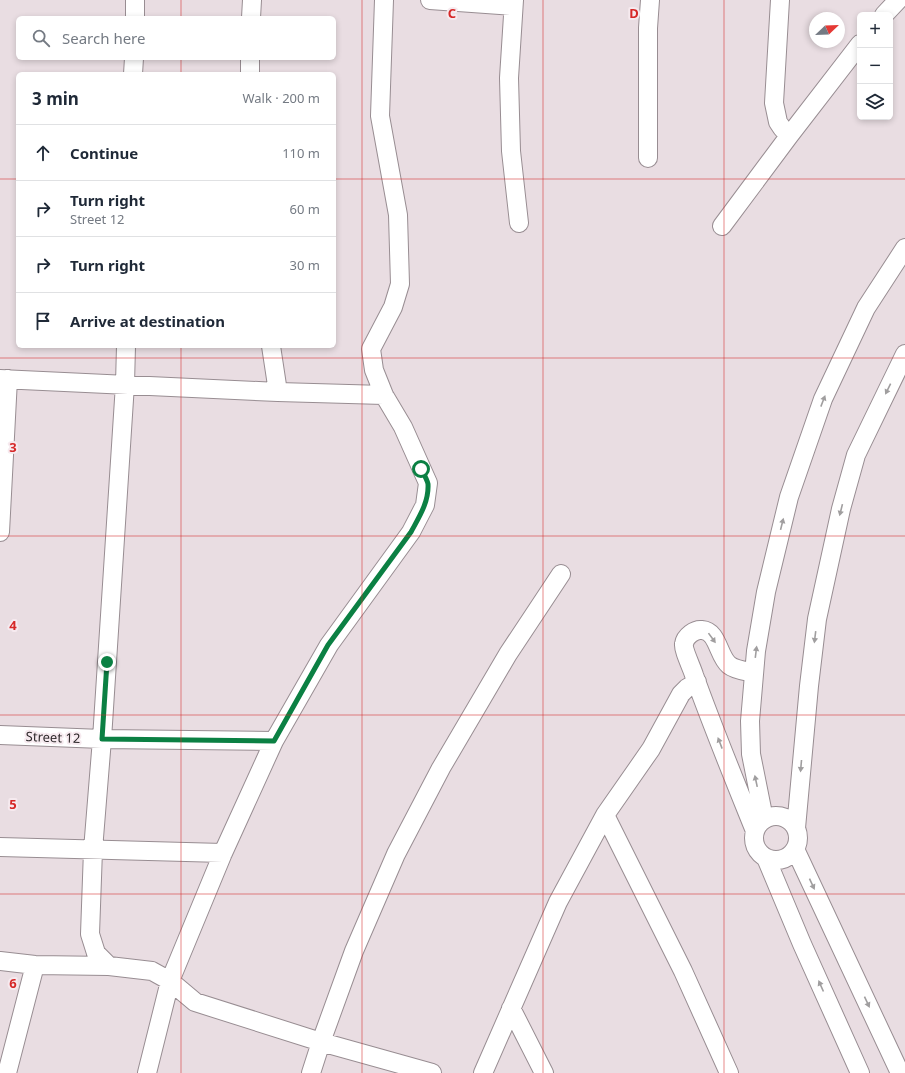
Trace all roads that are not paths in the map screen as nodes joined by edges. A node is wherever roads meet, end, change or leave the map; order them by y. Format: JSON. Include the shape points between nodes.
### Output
{"nodes":[{"id":1,"x":136,"y":0,"type":"edge"},
{"id":2,"x":252,"y":0,"type":"edge"},
{"id":3,"x":384,"y":0,"type":"edge"},
{"id":4,"x":430,"y":0,"type":"edge"},
{"id":5,"x":650,"y":0,"type":"edge"},
{"id":6,"x":780,"y":0,"type":"edge"},
{"id":7,"x":898,"y":0,"type":"edge"},
{"id":8,"x":513,"y":3,"type":"edge"},
{"id":9,"x":887,"y":12,"type":"edge"},
{"id":10,"x":135,"y":16,"type":"edge"},
{"id":11,"x":251,"y":16,"type":"edge"},
{"id":12,"x":857,"y":48,"type":"edge"},
{"id":13,"x":134,"y":60,"type":"edge"},
{"id":14,"x":250,"y":60,"type":"edge"},
{"id":15,"x":133,"y":72,"type":"edge"},
{"id":16,"x":250,"y":72,"type":"edge"},
{"id":17,"x":789,"y":136,"type":"junction"},
{"id":18,"x":648,"y":158,"type":"dead end"},
{"id":19,"x":519,"y":223,"type":"dead end"},
{"id":20,"x":722,"y":226,"type":"dead end"},
{"id":21,"x":905,"y":248,"type":"edge"},
{"id":22,"x":126,"y":348,"type":"edge"},
{"id":23,"x":271,"y":348,"type":"edge"},
{"id":24,"x":905,"y":354,"type":"edge"},
{"id":25,"x":4,"y":379,"type":"edge"},
{"id":26,"x":125,"y":384,"type":"junction"},
{"id":27,"x":278,"y":392,"type":"junction"},
{"id":28,"x":384,"y":395,"type":"junction"},
{"id":29,"x":0,"y":508,"type":"edge"},
{"id":30,"x":0,"y":532,"type":"edge"},
{"id":31,"x":561,"y":574,"type":"dead end"},
{"id":32,"x":754,"y":673,"type":"junction"},
{"id":33,"x":697,"y":682,"type":"junction"},
{"id":34,"x":0,"y":735,"type":"edge"},
{"id":35,"x":102,"y":739,"type":"junction"},
{"id":36,"x":274,"y":741,"type":"junction"},
{"id":37,"x":605,"y":815,"type":"junction"},
{"id":38,"x":759,"y":825,"type":"junction"},
{"id":39,"x":796,"y":828,"type":"junction"},
{"id":40,"x":0,"y":847,"type":"edge"},
{"id":41,"x":795,"y":849,"type":"junction"},
{"id":42,"x":93,"y":850,"type":"junction"},
{"id":43,"x":223,"y":853,"type":"junction"},
{"id":44,"x":766,"y":858,"type":"junction"},
{"id":45,"x":0,"y":961,"type":"edge"},
{"id":46,"x":35,"y":965,"type":"junction"},
{"id":47,"x":109,"y":966,"type":"junction"},
{"id":48,"x":170,"y":981,"type":"junction"},
{"id":49,"x":511,"y":1008,"type":"junction"},
{"id":50,"x":321,"y":1042,"type":"junction"},
{"id":51,"x":7,"y":1073,"type":"edge"},
{"id":52,"x":147,"y":1073,"type":"edge"},
{"id":53,"x":312,"y":1073,"type":"edge"},
{"id":54,"x":432,"y":1073,"type":"edge"},
{"id":55,"x":483,"y":1073,"type":"edge"},
{"id":56,"x":544,"y":1073,"type":"edge"},
{"id":57,"x":729,"y":1073,"type":"edge"},
{"id":58,"x":860,"y":1073,"type":"edge"},
{"id":59,"x":900,"y":1073,"type":"edge"}],
"edges":[{"from":1,"to":10,"type":"street"},
{"from":2,"to":11,"type":"street"},
{"from":3,"to":28,"type":"street","via":[[380,116],[398,215],[400,284],[393,307],[371,350],[374,370]]},
{"from":4,"to":8,"type":"street"},
{"from":5,"to":18,"type":"street"},
{"from":6,"to":17,"type":"street","via":[[774,103],[778,122]]},
{"from":7,"to":9,"type":"street"},
{"from":8,"to":19,"type":"street","via":[[509,78],[511,143]]},
{"from":12,"to":17,"type":"street"},
{"from":13,"to":15,"type":"street"},
{"from":14,"to":16,"type":"street"},
{"from":17,"to":20,"type":"street"},
{"from":32,"to":21,"type":"street","one_way":true,"via":[[766,592],[789,497],[823,399],[866,308]]},
{"from":22,"to":26,"type":"street"},
{"from":23,"to":27,"type":"street"},
{"from":24,"to":39,"type":"street","one_way":true,"via":[[856,455],[841,509],[817,619]]},
{"from":25,"to":26,"type":"street"},
{"from":25,"to":29,"type":"street"},
{"from":26,"to":27,"type":"street"},
{"from":26,"to":35,"type":"street"},
{"from":27,"to":28,"type":"street"},
{"from":28,"to":36,"type":"street","via":[[428,483],[425,505],[411,532],[328,645]]},
{"from":29,"to":30,"type":"street"},
{"from":31,"to":50,"type":"street","via":[[504,661],[441,768],[396,854],[354,951]]},
{"from":33,"to":32,"type":"street","one_way":true,"via":[[684,644],[688,636],[699,630],[706,631],[712,636],[728,664]]},
{"from":38,"to":32,"type":"street","one_way":true,"via":[[750,740]]},
{"from":33,"to":37,"type":"street","via":[[681,694],[652,749]]},
{"from":38,"to":33,"type":"street","one_way":true},
{"from":34,"to":35,"type":"street","name":"Street 12"},
{"from":35,"to":36,"type":"street","name":"Street 12"},
{"from":35,"to":42,"type":"street"},
{"from":36,"to":43,"type":"street"},
{"from":37,"to":49,"type":"street","via":[[558,902]]},
{"from":37,"to":57,"type":"street"},
{"from":38,"to":39,"type":"street","via":[[770,816],[778,816],[792,822]]},
{"from":38,"to":44,"type":"street","via":[[754,839],[760,853]]},
{"from":39,"to":41,"type":"street","via":[[798,838]]},
{"from":40,"to":42,"type":"street"},
{"from":41,"to":44,"type":"street","via":[[786,858]]},
{"from":41,"to":59,"type":"street","one_way":true},
{"from":42,"to":43,"type":"street"},
{"from":42,"to":47,"type":"street","via":[[90,934],[96,953]]},
{"from":43,"to":48,"type":"street"},
{"from":58,"to":44,"type":"street","one_way":true},
{"from":45,"to":46,"type":"street"},
{"from":46,"to":47,"type":"street"},
{"from":46,"to":51,"type":"street"},
{"from":47,"to":48,"type":"street","via":[[152,971]]},
{"from":48,"to":50,"type":"street","via":[[195,1002]]},
{"from":48,"to":52,"type":"street"},
{"from":49,"to":55,"type":"street"},
{"from":49,"to":56,"type":"street"},
{"from":50,"to":53,"type":"street"},
{"from":50,"to":54,"type":"street"}]}
